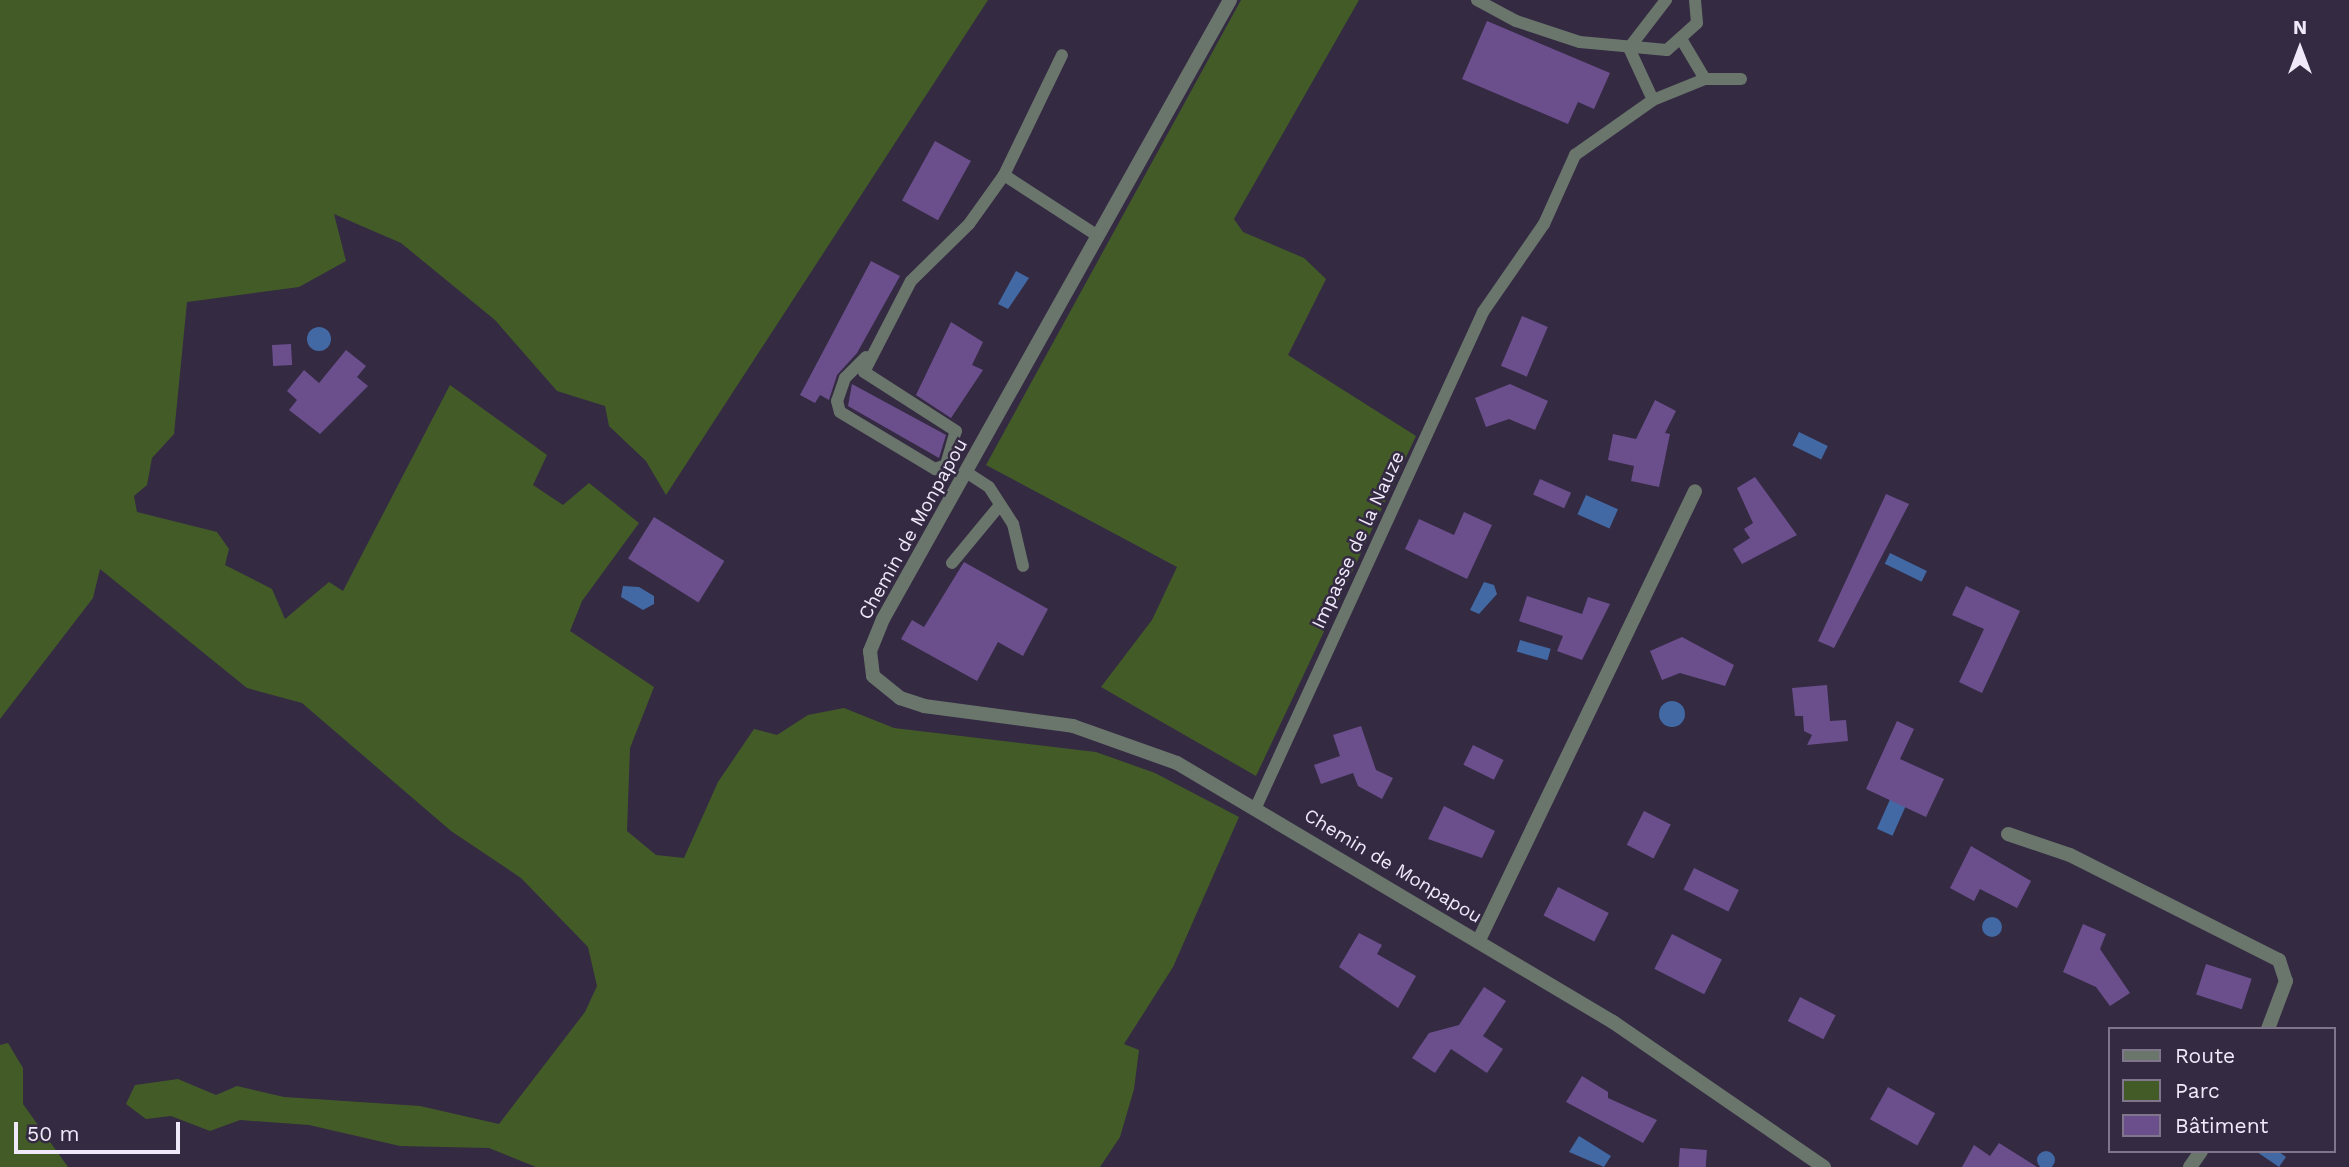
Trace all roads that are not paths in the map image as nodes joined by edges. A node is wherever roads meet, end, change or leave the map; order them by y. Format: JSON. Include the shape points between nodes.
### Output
{"nodes":[{"id":1,"x":1230,"y":0,"type":"edge"},
{"id":2,"x":1477,"y":0,"type":"edge"},
{"id":3,"x":1666,"y":0,"type":"edge"},
{"id":4,"x":1695,"y":0,"type":"edge"},
{"id":5,"x":1683,"y":42,"type":"junction"},
{"id":6,"x":1629,"y":48,"type":"junction"},
{"id":7,"x":1062,"y":55,"type":"dead end"},
{"id":8,"x":1705,"y":79,"type":"junction"},
{"id":9,"x":1741,"y":79,"type":"dead end"},
{"id":10,"x":1653,"y":100,"type":"junction"},
{"id":11,"x":1004,"y":175,"type":"junction"},
{"id":12,"x":1098,"y":236,"type":"junction"},
{"id":13,"x":866,"y":357,"type":"junction"},
{"id":14,"x":966,"y":472,"type":"junction"},
{"id":15,"x":1695,"y":491,"type":"dead end"},
{"id":16,"x":1000,"y":505,"type":"junction"},
{"id":17,"x":953,"y":563,"type":"dead end"},
{"id":18,"x":1023,"y":566,"type":"dead end"},
{"id":19,"x":1256,"y":807,"type":"junction"},
{"id":20,"x":2008,"y":834,"type":"dead end"},
{"id":21,"x":1479,"y":940,"type":"junction"},
{"id":22,"x":2269,"y":1027,"type":"edge"},
{"id":23,"x":1824,"y":1167,"type":"edge"}],
"edges":[{"from":1,"to":12,"type":"street","name":"Chemin de Monpapou"},
{"from":2,"to":6,"type":"lane","via":[[1516,21],[1580,42]]},
{"from":3,"to":6,"type":"lane"},
{"from":4,"to":5,"type":"lane","via":[[1697,23]]},
{"from":5,"to":6,"type":"lane","via":[[1667,50]]},
{"from":5,"to":8,"type":"lane"},
{"from":6,"to":10,"type":"lane"},
{"from":7,"to":11,"type":"lane"},
{"from":8,"to":9,"type":"lane"},
{"from":8,"to":10,"type":"lane","name":"Impasse de la Nauze"},
{"from":10,"to":19,"type":"lane","name":"Impasse de la Nauze","via":[[1575,155],[1544,225],[1501,293],[1483,312]]},
{"from":11,"to":12,"type":"lane"},
{"from":11,"to":13,"type":"lane","via":[[969,224],[911,281]]},
{"from":12,"to":14,"type":"street","name":"Chemin de Monpapou"},
{"from":13,"to":13,"type":"lane","via":[[864,372],[956,431],[946,465],[934,469],[840,412],[837,401],[845,378]]},
{"from":14,"to":16,"type":"lane"},
{"from":14,"to":19,"type":"street","name":"Chemin de Monpapou","via":[[883,619],[870,651],[873,676],[900,698],[924,706],[1073,726],[1133,744]]},
{"from":15,"to":21,"type":"street","name":"Chemin de Monpapou"},
{"from":16,"to":17,"type":"lane"},
{"from":16,"to":18,"type":"lane","via":[[1013,524]]},
{"from":19,"to":21,"type":"street","name":"Chemin de Monpapou"},
{"from":20,"to":22,"type":"street","via":[[2070,855],[2279,960],[2286,981]]},
{"from":21,"to":23,"type":"street","name":"Chemin de Monpapou","via":[[1613,1022]]}]}
